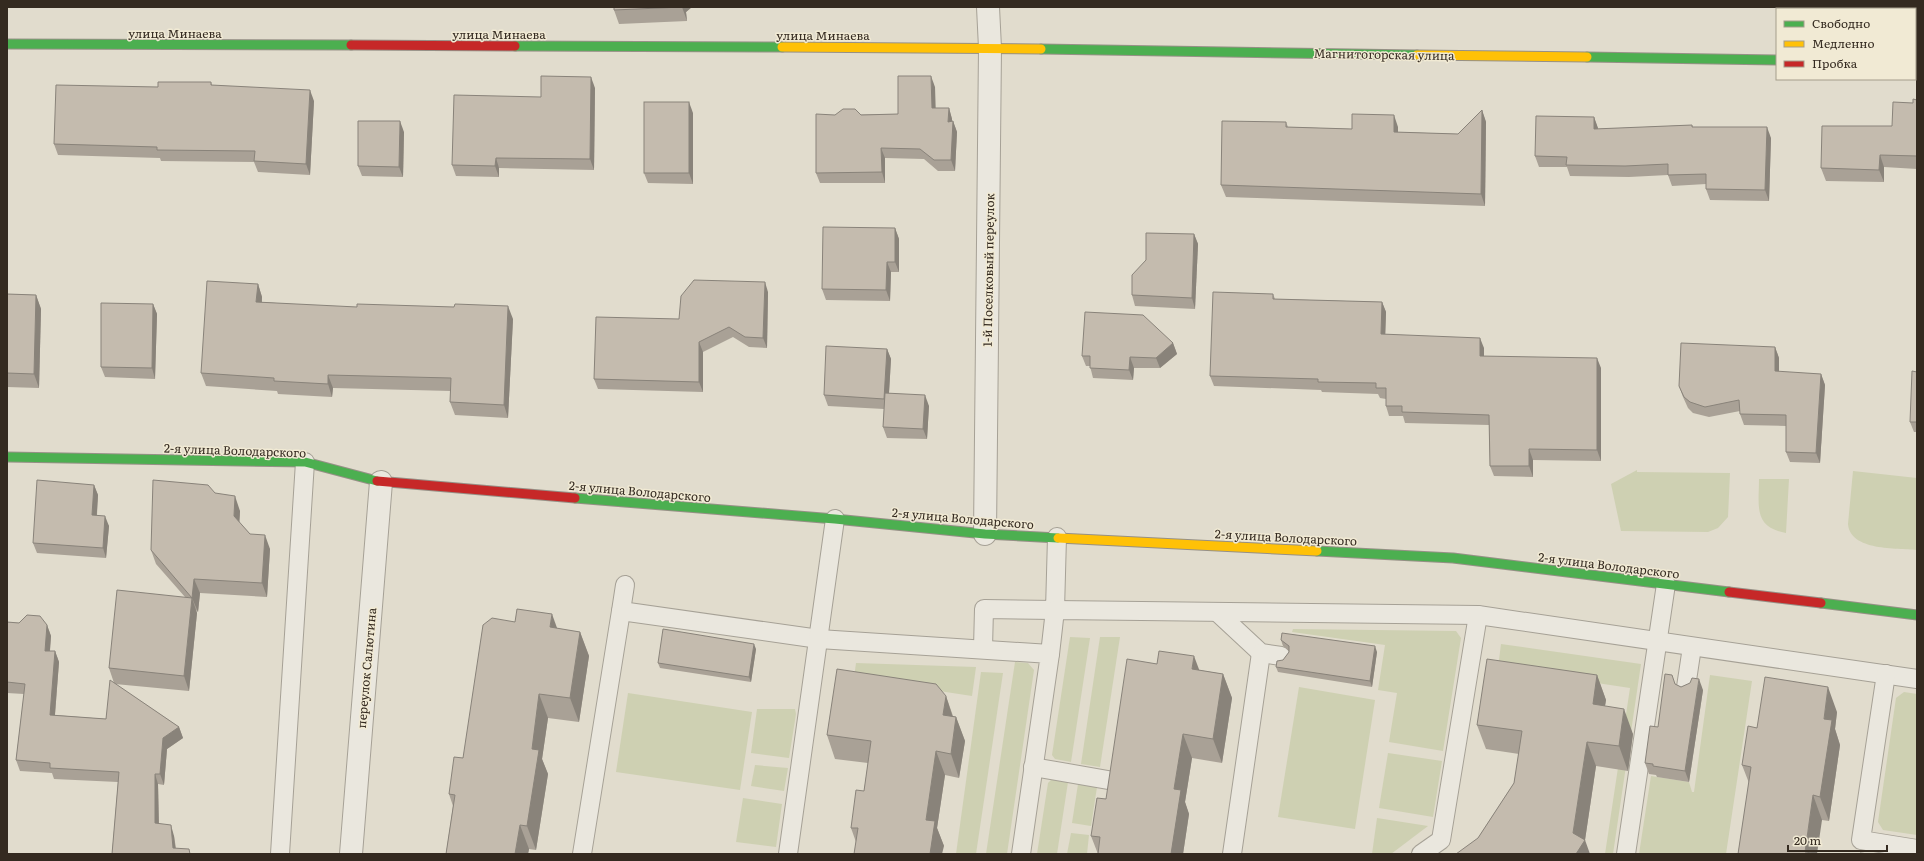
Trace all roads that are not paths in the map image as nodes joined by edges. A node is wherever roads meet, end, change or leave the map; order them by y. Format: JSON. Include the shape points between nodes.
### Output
{"nodes":[{"id":1,"x":988,"y":7,"type":"edge"},
{"id":2,"x":7,"y":44,"type":"edge"},
{"id":3,"x":990,"y":48,"type":"junction"},
{"id":4,"x":1776,"y":60,"type":"edge"},
{"id":5,"x":7,"y":456,"type":"edge"},
{"id":6,"x":305,"y":462,"type":"junction"},
{"id":7,"x":381,"y":482,"type":"junction"},
{"id":8,"x":835,"y":519,"type":"junction"},
{"id":9,"x":985,"y":534,"type":"junction"},
{"id":10,"x":1057,"y":537,"type":"junction"},
{"id":11,"x":1666,"y":584,"type":"junction"},
{"id":12,"x":625,"y":585,"type":"dead end"},
{"id":13,"x":621,"y":610,"type":"junction"},
{"id":14,"x":1055,"y":610,"type":"junction"},
{"id":15,"x":1218,"y":613,"type":"junction"},
{"id":16,"x":1478,"y":615,"type":"junction"},
{"id":17,"x":1917,"y":615,"type":"edge"},
{"id":18,"x":819,"y":639,"type":"junction"},
{"id":19,"x":1658,"y":642,"type":"junction"},
{"id":20,"x":1692,"y":647,"type":"junction"},
{"id":21,"x":983,"y":648,"type":"junction"},
{"id":22,"x":1261,"y":653,"type":"junction"},
{"id":23,"x":1050,"y":654,"type":"junction"},
{"id":24,"x":1281,"y":656,"type":"dead end"},
{"id":25,"x":1886,"y":674,"type":"junction"},
{"id":26,"x":1917,"y":679,"type":"edge"},
{"id":27,"x":1686,"y":687,"type":"edge"},
{"id":28,"x":1034,"y":767,"type":"junction"},
{"id":29,"x":1108,"y":780,"type":"edge"},
{"id":30,"x":1917,"y":849,"type":"edge"},
{"id":31,"x":280,"y":854,"type":"edge"},
{"id":32,"x":351,"y":854,"type":"edge"},
{"id":33,"x":582,"y":854,"type":"edge"},
{"id":34,"x":788,"y":854,"type":"edge"},
{"id":35,"x":1021,"y":854,"type":"edge"},
{"id":36,"x":1232,"y":854,"type":"edge"},
{"id":37,"x":1421,"y":854,"type":"edge"},
{"id":38,"x":1626,"y":854,"type":"edge"}],
"edges":[{"from":1,"to":3,"type":"street","name":"1-й Поселковый переулок"},
{"from":2,"to":3,"type":"street","name":"улица Минаева"},
{"from":3,"to":4,"type":"street","name":"Магнитогорская улица"},
{"from":3,"to":9,"type":"street","name":"1-й Поселковый переулок"},
{"from":5,"to":6,"type":"street","name":"2-я улица Володарского"},
{"from":6,"to":7,"type":"street","name":"2-я улица Володарского"},
{"from":6,"to":31,"type":"lane"},
{"from":7,"to":8,"type":"street","name":"2-я улица Володарского"},
{"from":7,"to":32,"type":"street","name":"переулок Салютина"},
{"from":8,"to":9,"type":"street","name":"2-я улица Володарского"},
{"from":8,"to":18,"type":"lane"},
{"from":9,"to":10,"type":"street","name":"2-я улица Володарского"},
{"from":10,"to":11,"type":"street","name":"2-я улица Володарского","via":[[1453,558]]},
{"from":10,"to":14,"type":"lane"},
{"from":11,"to":17,"type":"street","name":"2-я улица Володарского"},
{"from":11,"to":19,"type":"lane"},
{"from":12,"to":13,"type":"lane"},
{"from":13,"to":18,"type":"lane"},
{"from":13,"to":33,"type":"lane"},
{"from":14,"to":15,"type":"lane"},
{"from":14,"to":21,"type":"lane","via":[[984,609]]},
{"from":14,"to":23,"type":"lane"},
{"from":15,"to":16,"type":"lane"},
{"from":15,"to":22,"type":"lane"},
{"from":16,"to":19,"type":"lane"},
{"from":16,"to":37,"type":"lane","via":[[1441,840]]},
{"from":18,"to":21,"type":"lane"},
{"from":18,"to":34,"type":"lane"},
{"from":19,"to":20,"type":"lane"},
{"from":19,"to":38,"type":"lane"},
{"from":20,"to":25,"type":"lane"},
{"from":20,"to":27,"type":"lane"},
{"from":21,"to":23,"type":"lane"},
{"from":22,"to":24,"type":"lane"},
{"from":22,"to":36,"type":"lane"},
{"from":23,"to":28,"type":"lane"},
{"from":25,"to":26,"type":"lane"},
{"from":25,"to":30,"type":"lane","via":[[1862,840]]},
{"from":28,"to":29,"type":"lane"},
{"from":28,"to":35,"type":"lane"}]}
